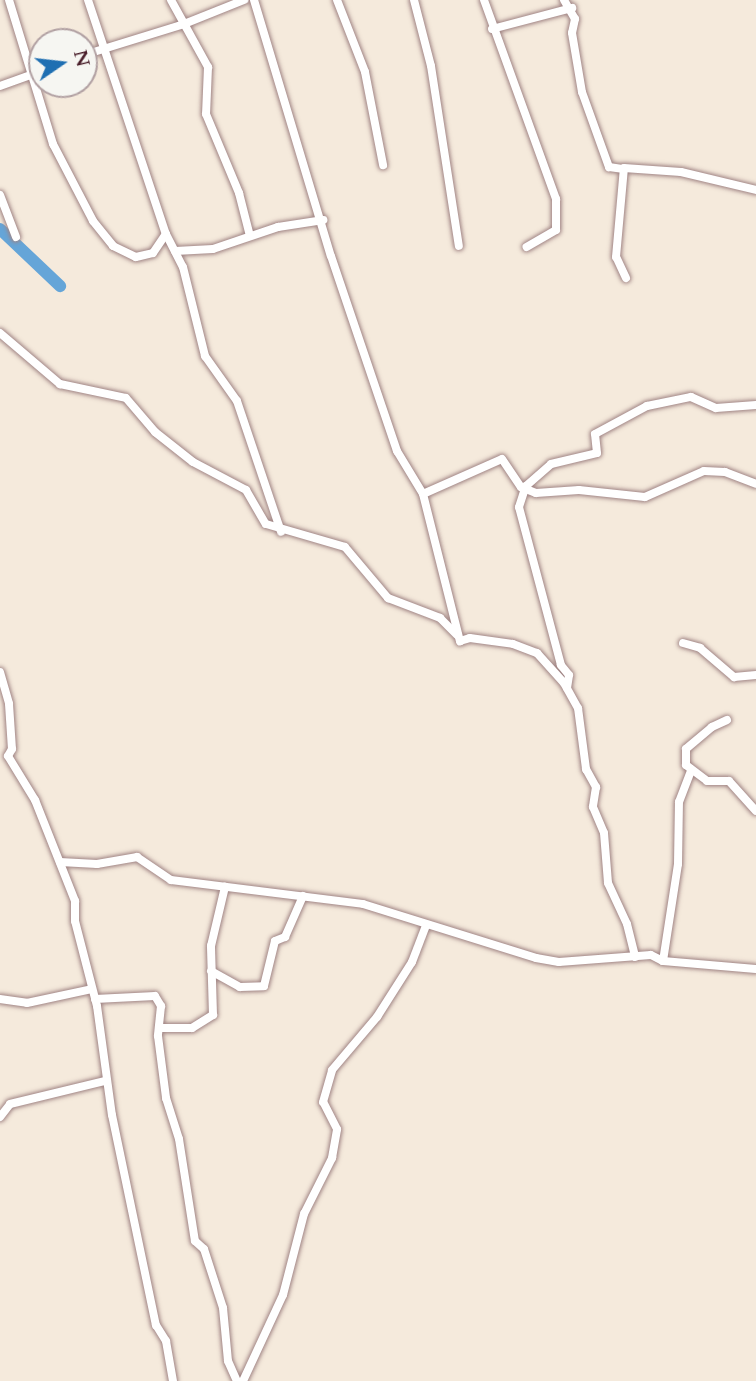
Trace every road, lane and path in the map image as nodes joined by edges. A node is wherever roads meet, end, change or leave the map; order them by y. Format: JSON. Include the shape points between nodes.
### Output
{"nodes":[{"id":1,"x":9,"y":0,"type":"edge"},
{"id":2,"x":88,"y":0,"type":"edge"},
{"id":3,"x":171,"y":0,"type":"edge"},
{"id":4,"x":244,"y":0,"type":"edge"},
{"id":5,"x":254,"y":0,"type":"edge"},
{"id":6,"x":337,"y":0,"type":"edge"},
{"id":7,"x":414,"y":0,"type":"edge"},
{"id":8,"x":484,"y":0,"type":"edge"},
{"id":9,"x":564,"y":0,"type":"edge"},
{"id":10,"x":572,"y":8,"type":"junction"},
{"id":11,"x":184,"y":24,"type":"junction"},
{"id":12,"x":492,"y":29,"type":"junction"},
{"id":13,"x":28,"y":46,"type":"edge"},
{"id":14,"x":104,"y":47,"type":"junction"},
{"id":15,"x":98,"y":49,"type":"edge"},
{"id":16,"x":28,"y":77,"type":"edge"},
{"id":17,"x":0,"y":86,"type":"edge"},
{"id":18,"x":45,"y":98,"type":"edge"},
{"id":19,"x":383,"y":165,"type":"dead end"},
{"id":20,"x":624,"y":169,"type":"junction"},
{"id":21,"x":756,"y":190,"type":"edge"},
{"id":22,"x":0,"y":194,"type":"edge"},
{"id":23,"x":323,"y":220,"type":"junction"},
{"id":24,"x":166,"y":234,"type":"junction"},
{"id":25,"x":250,"y":236,"type":"junction"},
{"id":26,"x":16,"y":237,"type":"dead end"},
{"id":27,"x":459,"y":246,"type":"dead end"},
{"id":28,"x":527,"y":247,"type":"dead end"},
{"id":29,"x":175,"y":251,"type":"junction"},
{"id":30,"x":626,"y":278,"type":"dead end"},
{"id":31,"x":0,"y":333,"type":"edge"},
{"id":32,"x":756,"y":405,"type":"edge"},
{"id":33,"x":756,"y":484,"type":"edge"},
{"id":34,"x":524,"y":490,"type":"junction"},
{"id":35,"x":423,"y":494,"type":"junction"},
{"id":36,"x":281,"y":531,"type":"junction"},
{"id":37,"x":460,"y":641,"type":"junction"},
{"id":38,"x":683,"y":643,"type":"dead end"},
{"id":39,"x":0,"y":672,"type":"edge"},
{"id":40,"x":756,"y":675,"type":"edge"},
{"id":41,"x":567,"y":688,"type":"junction"},
{"id":42,"x":727,"y":720,"type":"dead end"},
{"id":43,"x":4,"y":757,"type":"edge"},
{"id":44,"x":691,"y":771,"type":"junction"},
{"id":45,"x":756,"y":811,"type":"edge"},
{"id":46,"x":60,"y":862,"type":"junction"},
{"id":47,"x":225,"y":887,"type":"junction"},
{"id":48,"x":303,"y":896,"type":"junction"},
{"id":49,"x":426,"y":925,"type":"junction"},
{"id":50,"x":635,"y":957,"type":"junction"},
{"id":51,"x":663,"y":961,"type":"junction"},
{"id":52,"x":756,"y":969,"type":"edge"},
{"id":53,"x":211,"y":971,"type":"junction"},
{"id":54,"x":92,"y":989,"type":"junction"},
{"id":55,"x":0,"y":999,"type":"edge"},
{"id":56,"x":95,"y":999,"type":"junction"},
{"id":57,"x":159,"y":1028,"type":"junction"},
{"id":58,"x":105,"y":1081,"type":"junction"},
{"id":59,"x":0,"y":1117,"type":"edge"},
{"id":60,"x":173,"y":1381,"type":"edge"},
{"id":61,"x":236,"y":1381,"type":"edge"},
{"id":62,"x":243,"y":1381,"type":"edge"}],
"edges":[{"from":1,"to":13,"type":"street"},
{"from":2,"to":14,"type":"street"},
{"from":3,"to":11,"type":"street"},
{"from":4,"to":11,"type":"street"},
{"from":5,"to":23,"type":"street"},
{"from":6,"to":19,"type":"street","via":[[365,72]]},
{"from":7,"to":27,"type":"street","via":[[444,136]]},
{"from":8,"to":12,"type":"street"},
{"from":9,"to":10,"type":"street"},
{"from":10,"to":12,"type":"street"},
{"from":10,"to":20,"type":"street","via":[[582,92],[609,167]]},
{"from":11,"to":14,"type":"street"},
{"from":11,"to":25,"type":"street","via":[[208,67],[206,114],[231,171]]},
{"from":12,"to":28,"type":"street","via":[[549,176],[559,220],[556,230]]},
{"from":14,"to":15,"type":"street"},
{"from":14,"to":24,"type":"street"},
{"from":16,"to":17,"type":"street"},
{"from":18,"to":24,"type":"street","via":[[62,167],[110,242],[136,257],[153,253]]},
{"from":20,"to":21,"type":"street","via":[[681,172]]},
{"from":20,"to":30,"type":"street","via":[[616,257]]},
{"from":22,"to":26,"type":"street"},
{"from":23,"to":25,"type":"street"},
{"from":23,"to":35,"type":"street","via":[[397,451]]},
{"from":24,"to":29,"type":"street"},
{"from":25,"to":29,"type":"street","via":[[213,249]]},
{"from":29,"to":36,"type":"street","via":[[205,356],[237,401]]},
{"from":31,"to":36,"type":"street","via":[[60,384],[125,398],[155,432],[193,462],[246,490],[260,517]]},
{"from":32,"to":34,"type":"street","via":[[716,408],[691,397],[647,406],[595,434],[597,453],[551,464]]},
{"from":33,"to":34,"type":"street","via":[[725,472],[704,471],[645,497]]},
{"from":34,"to":35,"type":"street","via":[[502,459]]},
{"from":34,"to":41,"type":"street","via":[[519,507],[561,665],[569,675]]},
{"from":35,"to":37,"type":"street"},
{"from":36,"to":37,"type":"street","via":[[345,547],[388,598],[440,618]]},
{"from":37,"to":41,"type":"street","via":[[470,638],[537,653]]},
{"from":38,"to":40,"type":"street","via":[[699,648],[734,677]]},
{"from":39,"to":43,"type":"street","via":[[9,704],[12,749]]},
{"from":41,"to":50,"type":"street","via":[[578,708],[586,769],[596,787],[593,807],[604,833],[608,883],[627,924]]},
{"from":42,"to":44,"type":"street","via":[[686,749]]},
{"from":43,"to":46,"type":"street","via":[[35,800]]},
{"from":44,"to":45,"type":"street","via":[[707,781],[729,780]]},
{"from":44,"to":51,"type":"street","via":[[679,802],[678,864]]},
{"from":46,"to":47,"type":"street","via":[[97,864],[137,858],[171,880]]},
{"from":46,"to":54,"type":"street","via":[[75,901],[75,921]]},
{"from":47,"to":48,"type":"street"},
{"from":47,"to":53,"type":"street","via":[[211,946]]},
{"from":48,"to":49,"type":"street","via":[[363,904]]},
{"from":48,"to":53,"type":"street","via":[[285,937],[275,941],[264,986],[240,987]]},
{"from":49,"to":50,"type":"street","via":[[559,962]]},
{"from":49,"to":62,"type":"street","via":[[412,962],[377,1017],[332,1070],[323,1102],[337,1129],[332,1158],[304,1214],[283,1295]]},
{"from":50,"to":51,"type":"street","via":[[652,955]]},
{"from":51,"to":52,"type":"street"},
{"from":53,"to":57,"type":"street","via":[[213,1015],[192,1028]]},
{"from":54,"to":55,"type":"street","via":[[27,1003]]},
{"from":54,"to":56,"type":"street"},
{"from":56,"to":57,"type":"street","via":[[155,996],[162,1015]]},
{"from":56,"to":58,"type":"street"},
{"from":57,"to":61,"type":"street","via":[[166,1098],[179,1139],[195,1241],[204,1249],[223,1308],[228,1361]]},
{"from":58,"to":59,"type":"street","via":[[10,1104]]},
{"from":58,"to":60,"type":"street","via":[[156,1325],[166,1341]]}]}
